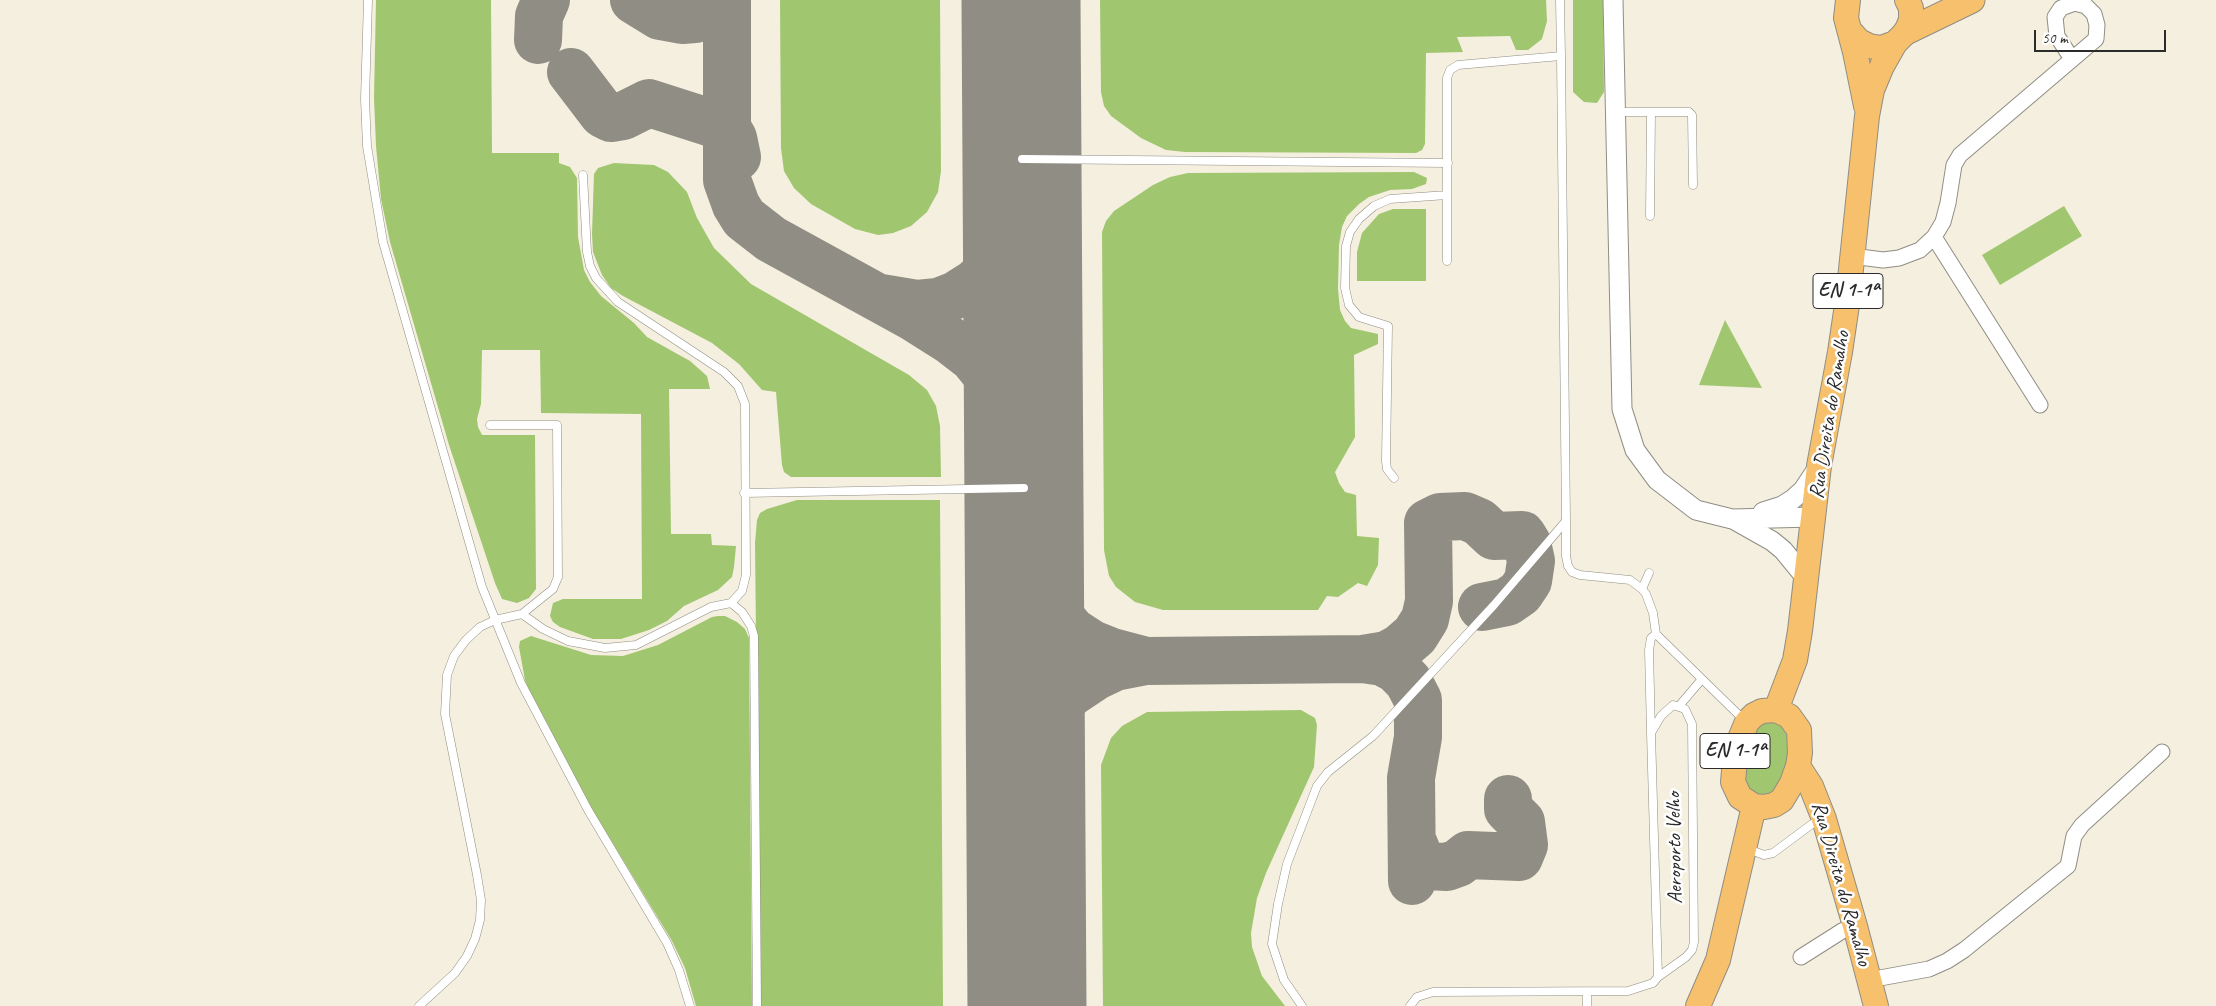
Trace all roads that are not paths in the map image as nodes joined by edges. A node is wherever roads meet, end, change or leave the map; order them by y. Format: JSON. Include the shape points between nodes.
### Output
{"nodes":[{"id":1,"x":368,"y":0,"type":"edge"},
{"id":2,"x":1560,"y":0,"type":"edge"},
{"id":3,"x":1613,"y":0,"type":"edge"},
{"id":4,"x":1848,"y":0,"type":"edge"},
{"id":5,"x":1907,"y":0,"type":"edge"},
{"id":6,"x":1972,"y":0,"type":"edge"},
{"id":7,"x":1850,"y":31,"type":"junction"},
{"id":8,"x":1901,"y":38,"type":"junction"},
{"id":9,"x":1561,"y":56,"type":"junction"},
{"id":10,"x":2072,"y":58,"type":"dead end"},
{"id":11,"x":1616,"y":112,"type":"junction"},
{"id":12,"x":1651,"y":112,"type":"junction"},
{"id":13,"x":1867,"y":116,"type":"junction"},
{"id":14,"x":1022,"y":159,"type":"dead end"},
{"id":15,"x":1448,"y":163,"type":"junction"},
{"id":16,"x":582,"y":175,"type":"dead end"},
{"id":17,"x":1693,"y":185,"type":"dead end"},
{"id":18,"x":1447,"y":195,"type":"junction"},
{"id":19,"x":1650,"y":216,"type":"dead end"},
{"id":20,"x":1934,"y":237,"type":"junction"},
{"id":21,"x":1852,"y":256,"type":"junction"},
{"id":22,"x":1447,"y":261,"type":"dead end"},
{"id":23,"x":2040,"y":405,"type":"dead end"},
{"id":24,"x":490,"y":425,"type":"dead end"},
{"id":25,"x":1819,"y":466,"type":"junction"},
{"id":26,"x":1394,"y":478,"type":"dead end"},
{"id":27,"x":1024,"y":488,"type":"dead end"},
{"id":28,"x":744,"y":493,"type":"junction"},
{"id":29,"x":1814,"y":517,"type":"junction"},
{"id":30,"x":1732,"y":519,"type":"junction"},
{"id":31,"x":1566,"y":521,"type":"junction"},
{"id":32,"x":1649,"y":573,"type":"dead end"},
{"id":33,"x":1806,"y":578,"type":"junction"},
{"id":34,"x":1642,"y":589,"type":"junction"},
{"id":35,"x":732,"y":603,"type":"junction"},
{"id":36,"x":522,"y":614,"type":"junction"},
{"id":37,"x":495,"y":620,"type":"junction"},
{"id":38,"x":1656,"y":634,"type":"junction"},
{"id":39,"x":1702,"y":678,"type":"junction"},
{"id":40,"x":1679,"y":706,"type":"junction"},
{"id":41,"x":1776,"y":710,"type":"junction"},
{"id":42,"x":1747,"y":722,"type":"junction"},
{"id":43,"x":1651,"y":733,"type":"junction"},
{"id":44,"x":2162,"y":752,"type":"dead end"},
{"id":45,"x":1798,"y":766,"type":"junction"},
{"id":46,"x":1754,"y":806,"type":"junction"},
{"id":47,"x":1824,"y":819,"type":"junction"},
{"id":48,"x":1744,"y":846,"type":"junction"},
{"id":49,"x":1855,"y":926,"type":"junction"},
{"id":50,"x":1802,"y":957,"type":"dead end"},
{"id":51,"x":1658,"y":977,"type":"junction"},
{"id":52,"x":1869,"y":980,"type":"junction"},
{"id":53,"x":1587,"y":992,"type":"junction"},
{"id":54,"x":419,"y":1006,"type":"edge"},
{"id":55,"x":690,"y":1006,"type":"edge"},
{"id":56,"x":757,"y":1006,"type":"edge"},
{"id":57,"x":1302,"y":1006,"type":"edge"},
{"id":58,"x":1410,"y":1006,"type":"edge"},
{"id":59,"x":1587,"y":1006,"type":"edge"},
{"id":60,"x":1698,"y":1006,"type":"edge"},
{"id":61,"x":1876,"y":1006,"type":"edge"}],
"edges":[{"from":1,"to":37,"type":"lane","via":[[367,146],[382,242],[482,587]]},
{"from":2,"to":9,"type":"lane"},
{"from":3,"to":11,"type":"street"},
{"from":4,"to":7,"type":"main road","number":"EN 1-1ª","via":[[1846,18]]},
{"from":5,"to":8,"type":"main road","number":"EN 1-1ª","via":[[1911,20]]},
{"from":6,"to":8,"type":"highway"},
{"from":7,"to":8,"type":"main road","via":[[1859,41],[1882,48]]},
{"from":7,"to":13,"type":"main road","name":"Rua Direita do Ramalho","number":"EN 1-1ª"},
{"from":8,"to":13,"type":"main road","name":"Rua Direita do Ramalho","number":"EN 1-1ª","via":[[1882,66],[1872,90]]},
{"from":9,"to":15,"type":"lane","via":[[1458,65],[1450,70],[1447,78]]},
{"from":9,"to":31,"type":"lane"},
{"from":10,"to":20,"type":"street","via":[[1956,160],[1945,213]]},
{"from":11,"to":12,"type":"lane"},
{"from":11,"to":30,"type":"street","via":[[1622,409],[1635,450],[1657,480],[1696,510]]},
{"from":12,"to":17,"type":"lane","via":[[1689,112],[1692,116]]},
{"from":12,"to":19,"type":"lane"},
{"from":13,"to":21,"type":"main road","name":"Rua Direita do Ramalho","number":"EN 1-1ª"},
{"from":14,"to":15,"type":"lane"},
{"from":15,"to":18,"type":"lane"},
{"from":16,"to":28,"type":"lane","via":[[587,252],[596,278],[618,302],[724,372],[738,386],[744,404]]},
{"from":18,"to":22,"type":"lane"},
{"from":18,"to":26,"type":"lane","via":[[1390,199],[1374,206],[1359,219],[1346,246],[1345,288],[1349,305],[1359,317],[1388,326],[1386,461],[1387,469]]},
{"from":20,"to":21,"type":"street","via":[[1920,250],[1899,258],[1884,260]]},
{"from":20,"to":23,"type":"street"},
{"from":21,"to":25,"type":"main road","name":"Rua Direita do Ramalho","number":"EN 1-1ª","via":[[1840,352]]},
{"from":24,"to":36,"type":"lane","via":[[557,425],[558,577],[553,589]]},
{"from":25,"to":29,"type":"main road","name":"Rua Direita do Ramalho","number":"EN 1-1ª"},
{"from":25,"to":30,"type":"street","via":[[1802,490],[1787,503]]},
{"from":27,"to":28,"type":"lane"},
{"from":28,"to":35,"type":"lane","via":[[746,575],[742,591]]},
{"from":29,"to":30,"type":"street"},
{"from":29,"to":33,"type":"main road","name":"Rua Direita do Ramalho","number":"EN 1-1ª"},
{"from":30,"to":33,"type":"street","via":[[1772,541]]},
{"from":31,"to":34,"type":"lane","via":[[1566,556],[1572,572],[1630,580]]},
{"from":31,"to":57,"type":"lane","via":[[1374,736],[1328,772],[1317,786],[1288,864],[1272,944],[1284,980]]},
{"from":32,"to":34,"type":"lane"},
{"from":33,"to":41,"type":"main road","name":"Rua Direita do Ramalho","number":"EN 1-1ª","via":[[1795,660]]},
{"from":34,"to":38,"type":"lane","via":[[1653,613]]},
{"from":35,"to":36,"type":"lane","via":[[711,607],[651,639],[621,648],[590,647],[568,641]]},
{"from":35,"to":56,"type":"lane","via":[[742,612],[754,636]]},
{"from":36,"to":37,"type":"lane"},
{"from":37,"to":54,"type":"lane","via":[[480,627],[454,656],[447,675],[444,714],[477,875],[480,920],[463,962]]},
{"from":37,"to":55,"type":"lane","via":[[521,683],[560,760],[667,943]]},
{"from":38,"to":39,"type":"lane"},
{"from":38,"to":43,"type":"lane","name":"Aeroporto Velho","via":[[1648,650]]},
{"from":39,"to":40,"type":"lane"},
{"from":39,"to":42,"type":"lane"},
{"from":40,"to":43,"type":"lane","via":[[1673,705],[1667,710]]},
{"from":40,"to":51,"type":"lane","name":"Aeroporto Velho","via":[[1689,714],[1692,724],[1694,942],[1686,958]]},
{"from":41,"to":42,"type":"main road","number":"EN 1-1ª","via":[[1762,711]]},
{"from":41,"to":45,"type":"main road","number":"EN 1-1ª","via":[[1789,716],[1799,730]]},
{"from":42,"to":46,"type":"main road","number":"EN 1-1ª","via":[[1736,748],[1733,782],[1740,797]]},
{"from":43,"to":51,"type":"lane","name":"Aeroporto Velho"},
{"from":44,"to":52,"type":"street","via":[[2082,825],[2074,836],[2068,866],[1964,950],[1929,969]]},
{"from":45,"to":46,"type":"main road","number":"EN 1-1ª","via":[[1782,800],[1774,805]]},
{"from":45,"to":47,"type":"main road","name":"Rua Direita do Ramalho","number":"EN 1-1ª","via":[[1811,786]]},
{"from":46,"to":48,"type":"main road"},
{"from":47,"to":48,"type":"lane","via":[[1812,824],[1773,854],[1759,854]]},
{"from":47,"to":49,"type":"main road","name":"Rua Direita do Ramalho","number":"EN 1-1ª"},
{"from":48,"to":60,"type":"main road","via":[[1718,960]]},
{"from":49,"to":50,"type":"street"},
{"from":49,"to":52,"type":"main road","name":"Rua Direita do Ramalho","number":"EN 1-1ª"},
{"from":51,"to":53,"type":"lane","name":"Aeroporto Velho","via":[[1653,983],[1638,989]]},
{"from":52,"to":61,"type":"main road","name":"Rua Direita do Ramalho","number":"EN 1-1ª"},
{"from":53,"to":58,"type":"lane","name":"Aeroporto Velho","via":[[1433,992],[1417,997]]},
{"from":53,"to":59,"type":"lane"}]}
